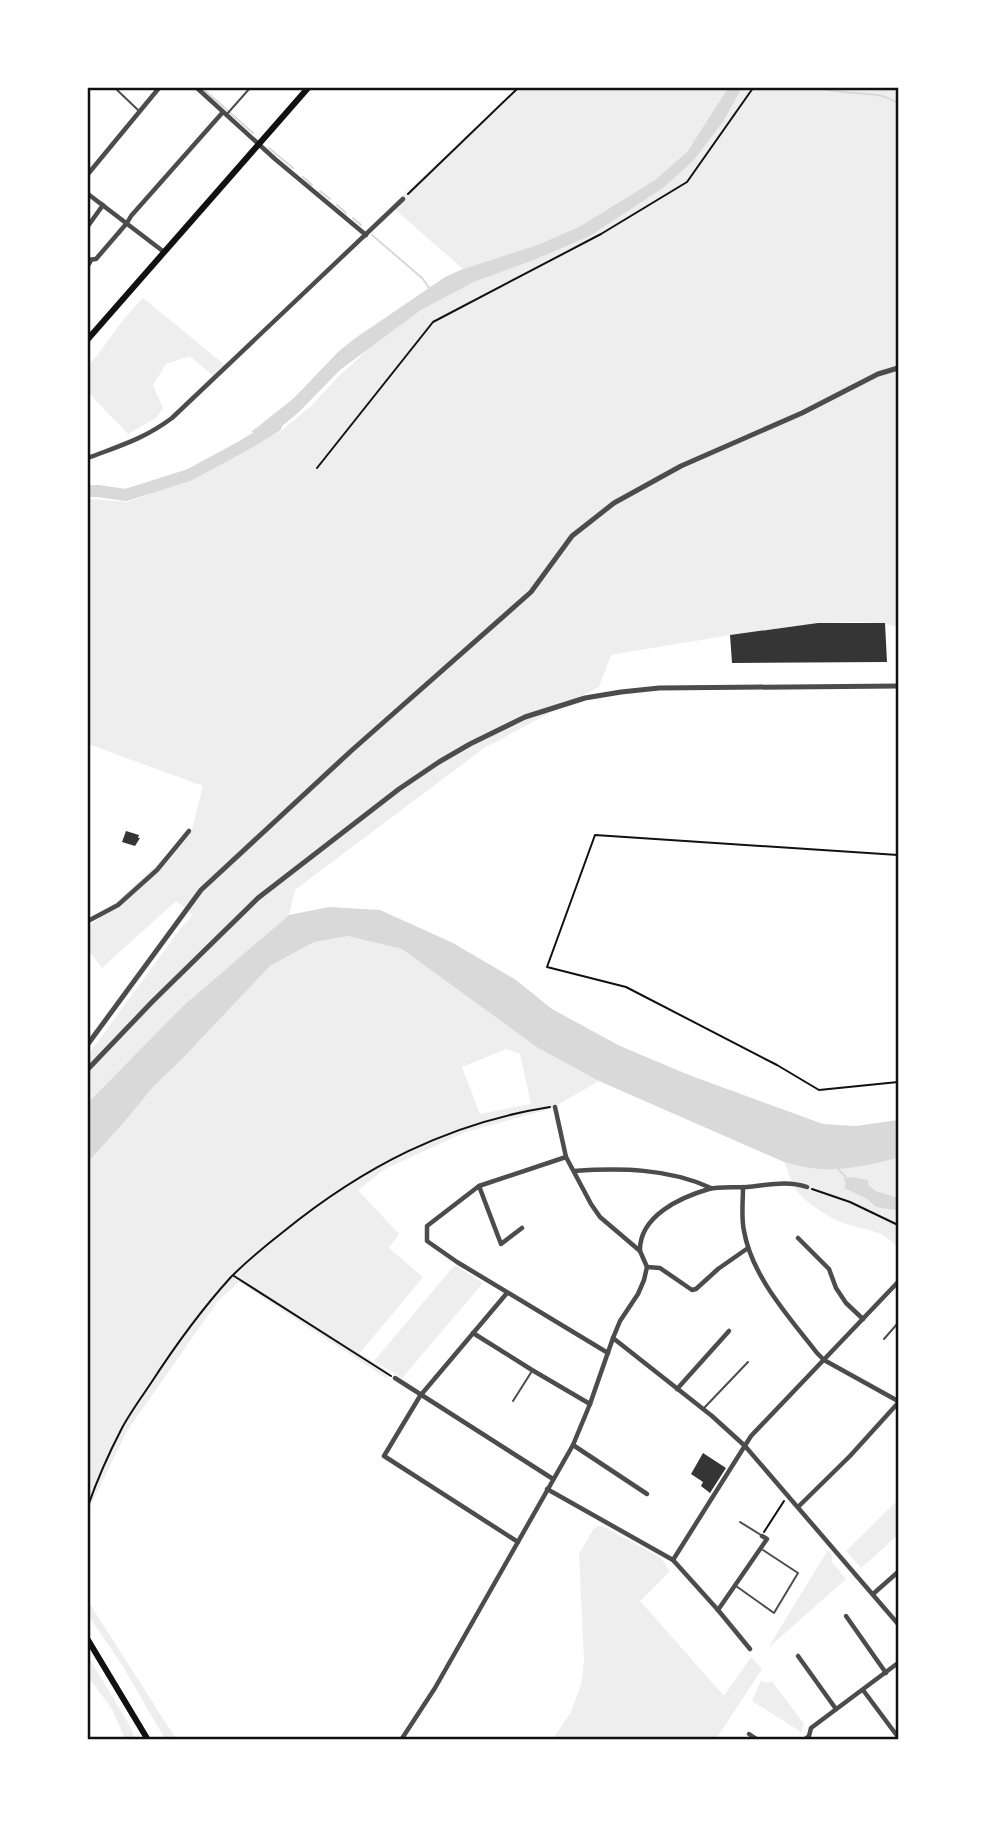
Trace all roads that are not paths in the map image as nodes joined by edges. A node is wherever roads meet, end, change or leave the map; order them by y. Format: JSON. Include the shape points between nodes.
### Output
{"nodes":[{"id":1,"x":115,"y":88,"type":"edge"},
{"id":2,"x":159,"y":88,"type":"edge"},
{"id":3,"x":197,"y":88,"type":"edge"},
{"id":4,"x":250,"y":88,"type":"edge"},
{"id":5,"x":308,"y":88,"type":"edge"},
{"id":6,"x":139,"y":111,"type":"junction"},
{"id":7,"x":225,"y":113,"type":"junction"},
{"id":8,"x":259,"y":144,"type":"junction"},
{"id":9,"x":88,"y":174,"type":"edge"},
{"id":10,"x":88,"y":194,"type":"edge"},
{"id":11,"x":403,"y":199,"type":"road end"},
{"id":12,"x":103,"y":205,"type":"junction"},
{"id":13,"x":127,"y":223,"type":"junction"},
{"id":14,"x":88,"y":226,"type":"edge"},
{"id":15,"x":366,"y":234,"type":"junction"},
{"id":16,"x":164,"y":252,"type":"junction"},
{"id":17,"x":90,"y":260,"type":"edge"},
{"id":18,"x":88,"y":268,"type":"edge"},
{"id":19,"x":88,"y":339,"type":"edge"},
{"id":20,"x":898,"y":368,"type":"edge"},
{"id":21,"x":88,"y":458,"type":"edge"},
{"id":22,"x":898,"y":686,"type":"edge"},
{"id":23,"x":189,"y":831,"type":"dead end"},
{"id":24,"x":88,"y":921,"type":"edge"},
{"id":25,"x":88,"y":1044,"type":"edge"},
{"id":26,"x":88,"y":1069,"type":"edge"},
{"id":27,"x":555,"y":1107,"type":"road end"},
{"id":28,"x":566,"y":1157,"type":"junction"},
{"id":29,"x":574,"y":1171,"type":"junction"},
{"id":30,"x":479,"y":1186,"type":"junction"},
{"id":31,"x":743,"y":1187,"type":"junction"},
{"id":32,"x":807,"y":1187,"type":"road end"},
{"id":33,"x":711,"y":1188,"type":"junction"},
{"id":34,"x":522,"y":1228,"type":"dead end"},
{"id":35,"x":798,"y":1238,"type":"dead end"},
{"id":36,"x":748,"y":1248,"type":"junction"},
{"id":37,"x":640,"y":1251,"type":"junction"},
{"id":38,"x":647,"y":1267,"type":"junction"},
{"id":39,"x":898,"y":1284,"type":"edge"},
{"id":40,"x":507,"y":1293,"type":"junction"},
{"id":41,"x":863,"y":1320,"type":"junction"},
{"id":42,"x":898,"y":1323,"type":"edge"},
{"id":43,"x":729,"y":1331,"type":"dead end"},
{"id":44,"x":473,"y":1333,"type":"junction"},
{"id":45,"x":613,"y":1338,"type":"junction"},
{"id":46,"x":884,"y":1339,"type":"dead end"},
{"id":47,"x":608,"y":1353,"type":"junction"},
{"id":48,"x":824,"y":1360,"type":"junction"},
{"id":49,"x":748,"y":1362,"type":"dead end"},
{"id":50,"x":532,"y":1370,"type":"junction"},
{"id":51,"x":394,"y":1378,"type":"road end"},
{"id":52,"x":677,"y":1389,"type":"junction"},
{"id":53,"x":420,"y":1396,"type":"junction"},
{"id":54,"x":513,"y":1401,"type":"dead end"},
{"id":55,"x":898,"y":1402,"type":"edge"},
{"id":56,"x":590,"y":1404,"type":"junction"},
{"id":57,"x":703,"y":1409,"type":"junction"},
{"id":58,"x":573,"y":1445,"type":"junction"},
{"id":59,"x":745,"y":1446,"type":"junction"},
{"id":60,"x":553,"y":1479,"type":"junction"},
{"id":61,"x":547,"y":1489,"type":"junction"},
{"id":62,"x":647,"y":1493,"type":"dead end"},
{"id":63,"x":798,"y":1507,"type":"junction"},
{"id":64,"x":740,"y":1522,"type":"dead end"},
{"id":65,"x":762,"y":1536,"type":"joint"},
{"id":66,"x":518,"y":1542,"type":"junction"},
{"id":67,"x":761,"y":1548,"type":"junction"},
{"id":68,"x":673,"y":1560,"type":"junction"},
{"id":69,"x":898,"y":1572,"type":"edge"},
{"id":70,"x":735,"y":1586,"type":"junction"},
{"id":71,"x":873,"y":1594,"type":"junction"},
{"id":72,"x":719,"y":1610,"type":"junction"},
{"id":73,"x":846,"y":1616,"type":"dead end"},
{"id":74,"x":898,"y":1624,"type":"edge"},
{"id":75,"x":88,"y":1640,"type":"edge"},
{"id":76,"x":750,"y":1649,"type":"dead end"},
{"id":77,"x":798,"y":1656,"type":"dead end"},
{"id":78,"x":898,"y":1663,"type":"edge"},
{"id":79,"x":886,"y":1673,"type":"junction"},
{"id":80,"x":863,"y":1690,"type":"junction"},
{"id":81,"x":836,"y":1709,"type":"junction"},
{"id":82,"x":749,"y":1734,"type":"dead end"},
{"id":83,"x":898,"y":1737,"type":"edge"},
{"id":84,"x":808,"y":1738,"type":"edge"},
{"id":85,"x":148,"y":1740,"type":"edge"},
{"id":86,"x":401,"y":1740,"type":"edge"},
{"id":87,"x":758,"y":1740,"type":"edge"}],
"edges":[{"from":1,"to":6,"type":"lane"},
{"from":2,"to":6,"type":"street"},
{"from":3,"to":7,"type":"street"},
{"from":4,"to":7,"type":"lane"},
{"from":5,"to":8,"type":"main road"},
{"from":6,"to":9,"type":"street"},
{"from":7,"to":8,"type":"street"},
{"from":7,"to":13,"type":"street"},
{"from":8,"to":15,"type":"street"},
{"from":8,"to":16,"type":"main road"},
{"from":10,"to":12,"type":"street"},
{"from":11,"to":15,"type":"street"},
{"from":12,"to":13,"type":"street"},
{"from":12,"to":14,"type":"street"},
{"from":13,"to":16,"type":"street"},
{"from":13,"to":17,"type":"street","via":[[96,259]]},
{"from":15,"to":21,"type":"street","via":[[172,418],[154,432]]},
{"from":16,"to":19,"type":"main road"},
{"from":17,"to":18,"type":"lane"},
{"from":20,"to":25,"type":"street","via":[[681,466],[614,503],[572,536],[531,592],[201,890]]},
{"from":22,"to":26,"type":"street","via":[[659,688],[585,698],[525,717],[470,744],[399,789],[258,898]]},
{"from":23,"to":24,"type":"street","via":[[157,870],[118,905]]},
{"from":27,"to":28,"type":"street"},
{"from":28,"to":29,"type":"street"},
{"from":28,"to":30,"type":"street"},
{"from":29,"to":33,"type":"street","via":[[635,1169],[695,1180]]},
{"from":29,"to":37,"type":"street","via":[[600,1217]]},
{"from":30,"to":34,"type":"street","via":[[500,1244]]},
{"from":30,"to":40,"type":"street","via":[[427,1226],[427,1241]]},
{"from":31,"to":32,"type":"street","via":[[788,1183]]},
{"from":31,"to":33,"type":"street"},
{"from":31,"to":36,"type":"street","via":[[743,1230]]},
{"from":33,"to":37,"type":"street","via":[[668,1206],[643,1234]]},
{"from":35,"to":41,"type":"street","via":[[829,1269],[846,1303]]},
{"from":36,"to":38,"type":"street","via":[[692,1290],[660,1268]]},
{"from":36,"to":48,"type":"street","via":[[775,1299]]},
{"from":37,"to":38,"type":"street"},
{"from":38,"to":45,"type":"street","via":[[638,1294]]},
{"from":39,"to":41,"type":"street"},
{"from":40,"to":44,"type":"street"},
{"from":40,"to":47,"type":"street"},
{"from":41,"to":48,"type":"street"},
{"from":42,"to":46,"type":"lane"},
{"from":43,"to":52,"type":"street"},
{"from":44,"to":50,"type":"street"},
{"from":44,"to":53,"type":"street"},
{"from":45,"to":47,"type":"street"},
{"from":45,"to":52,"type":"street"},
{"from":47,"to":56,"type":"street"},
{"from":48,"to":55,"type":"street"},
{"from":48,"to":59,"type":"street"},
{"from":49,"to":57,"type":"lane"},
{"from":50,"to":54,"type":"lane"},
{"from":50,"to":56,"type":"street"},
{"from":51,"to":53,"type":"street"},
{"from":52,"to":57,"type":"street"},
{"from":53,"to":60,"type":"street"},
{"from":53,"to":66,"type":"street","via":[[384,1456]]},
{"from":55,"to":63,"type":"street"},
{"from":56,"to":58,"type":"street"},
{"from":57,"to":59,"type":"street"},
{"from":58,"to":60,"type":"street"},
{"from":58,"to":62,"type":"street"},
{"from":59,"to":63,"type":"street"},
{"from":59,"to":68,"type":"street"},
{"from":60,"to":61,"type":"street"},
{"from":61,"to":66,"type":"street"},
{"from":61,"to":68,"type":"street"},
{"from":63,"to":71,"type":"street"},
{"from":64,"to":65,"type":"lane"},
{"from":65,"to":67,"type":"street","via":[[766,1539]]},
{"from":66,"to":86,"type":"street"},
{"from":67,"to":70,"type":"street"},
{"from":67,"to":70,"type":"lane","via":[[798,1573],[774,1613]]},
{"from":68,"to":72,"type":"street"},
{"from":69,"to":71,"type":"street"},
{"from":70,"to":72,"type":"street"},
{"from":71,"to":74,"type":"street"},
{"from":72,"to":76,"type":"street"},
{"from":73,"to":79,"type":"street"},
{"from":75,"to":85,"type":"main road"},
{"from":77,"to":81,"type":"street"},
{"from":78,"to":79,"type":"street"},
{"from":79,"to":80,"type":"street"},
{"from":80,"to":81,"type":"street"},
{"from":80,"to":83,"type":"street"},
{"from":81,"to":84,"type":"street","via":[[811,1728]]},
{"from":82,"to":87,"type":"street"}]}
